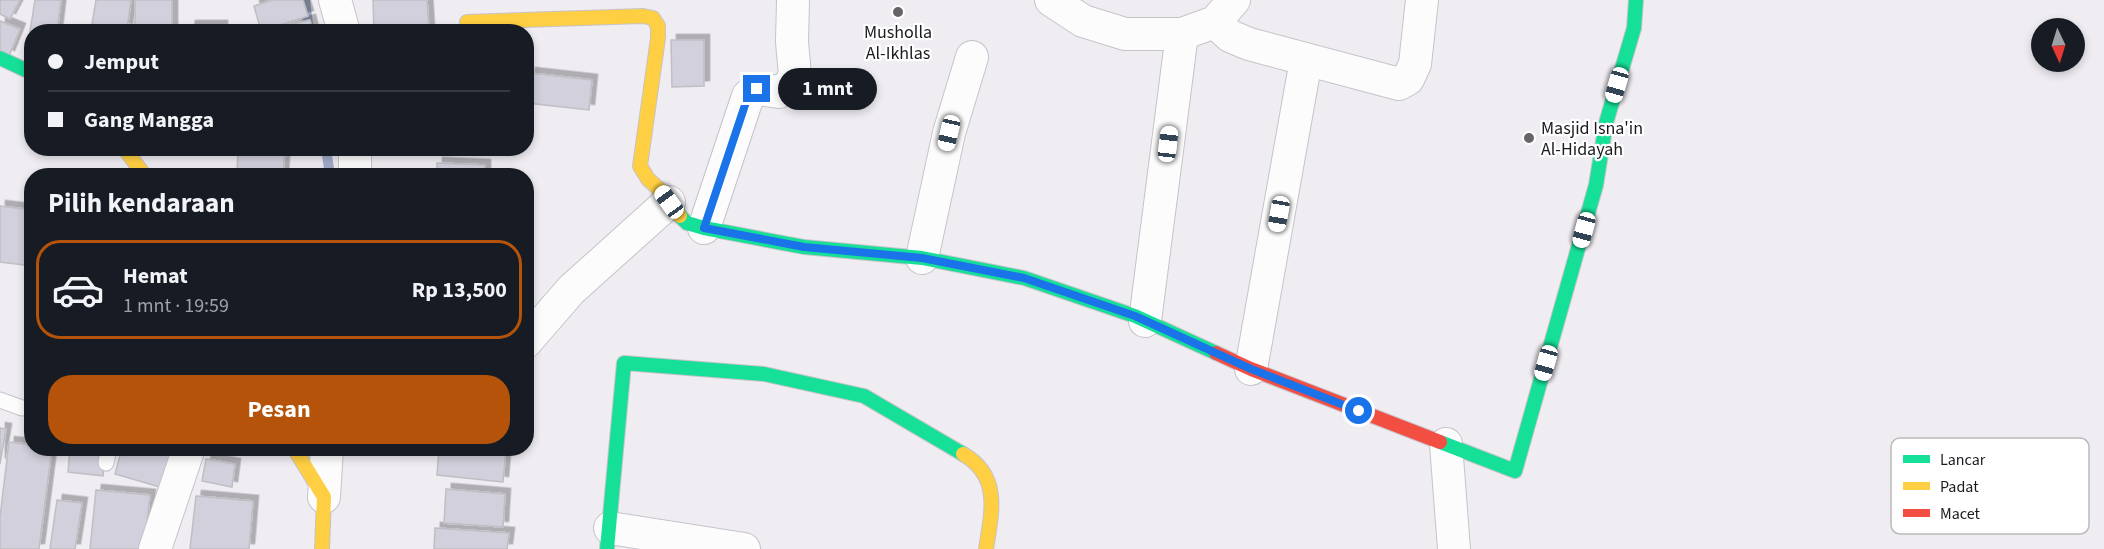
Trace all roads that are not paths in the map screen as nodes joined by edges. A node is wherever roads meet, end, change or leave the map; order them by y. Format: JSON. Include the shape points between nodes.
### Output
{"nodes":[{"id":1,"x":335,"y":0,"type":"edge"},
{"id":2,"x":793,"y":0,"type":"edge"},
{"id":3,"x":1051,"y":0,"type":"edge"},
{"id":4,"x":1422,"y":0,"type":"edge"},
{"id":5,"x":1636,"y":0,"type":"edge"},
{"id":6,"x":1225,"y":11,"type":"edge"},
{"id":7,"x":467,"y":22,"type":"dead end"},
{"id":8,"x":342,"y":24,"type":"edge"},
{"id":9,"x":1182,"y":34,"type":"junction"},
{"id":10,"x":972,"y":57,"type":"dead end"},
{"id":11,"x":0,"y":58,"type":"edge"},
{"id":12,"x":1306,"y":60,"type":"junction"},
{"id":13,"x":24,"y":69,"type":"edge"},
{"id":14,"x":669,"y":202,"type":"junction"},
{"id":15,"x":704,"y":228,"type":"junction"},
{"id":16,"x":922,"y":258,"type":"junction"},
{"id":17,"x":1145,"y":321,"type":"junction"},
{"id":18,"x":534,"y":333,"type":"edge"},
{"id":19,"x":1251,"y":369,"type":"junction"},
{"id":20,"x":0,"y":400,"type":"edge"},
{"id":21,"x":22,"y":408,"type":"dead end"},
{"id":22,"x":1446,"y":444,"type":"junction"},
{"id":23,"x":186,"y":456,"type":"edge"},
{"id":24,"x":299,"y":456,"type":"edge"},
{"id":25,"x":325,"y":456,"type":"edge"},
{"id":26,"x":318,"y":488,"type":"junction"},
{"id":27,"x":608,"y":538,"type":"edge"},
{"id":28,"x":155,"y":549,"type":"edge"},
{"id":29,"x":322,"y":549,"type":"edge"},
{"id":30,"x":744,"y":549,"type":"edge"},
{"id":31,"x":986,"y":549,"type":"edge"},
{"id":32,"x":1454,"y":549,"type":"edge"}],
"edges":[{"from":1,"to":8,"type":"street"},
{"from":2,"to":15,"type":"street","via":[[795,75],[789,86],[779,92],[757,89],[748,96]]},
{"from":3,"to":9,"type":"street","via":[[1083,21],[1125,34]]},
{"from":4,"to":12,"type":"street","via":[[1415,64],[1408,79],[1399,84]]},
{"from":5,"to":22,"type":"street","via":[[1634,28],[1606,123],[1596,185],[1515,471]]},
{"from":6,"to":9,"type":"street"},
{"from":6,"to":12,"type":"street","via":[[1230,36]]},
{"from":7,"to":14,"type":"street","via":[[653,18],[658,38],[640,166]]},
{"from":9,"to":17,"type":"street"},
{"from":10,"to":16,"type":"street","via":[[949,133]]},
{"from":11,"to":13,"type":"street"},
{"from":12,"to":19,"type":"street"},
{"from":14,"to":15,"type":"street","via":[[687,222]]},
{"from":14,"to":18,"type":"street","via":[[571,290]]},
{"from":15,"to":16,"type":"street","via":[[804,247]]},
{"from":16,"to":17,"type":"street","via":[[1024,278]]},
{"from":17,"to":19,"type":"street"},
{"from":19,"to":22,"type":"street"},
{"from":20,"to":21,"type":"lane"},
{"from":22,"to":32,"type":"street"},
{"from":23,"to":28,"type":"street"},
{"from":24,"to":26,"type":"street"},
{"from":25,"to":26,"type":"street"},
{"from":26,"to":29,"type":"street"},
{"from":27,"to":30,"type":"street"},
{"from":27,"to":31,"type":"street","via":[[624,363],[764,374],[864,396],[879,403],[977,462],[991,491]]}]}
